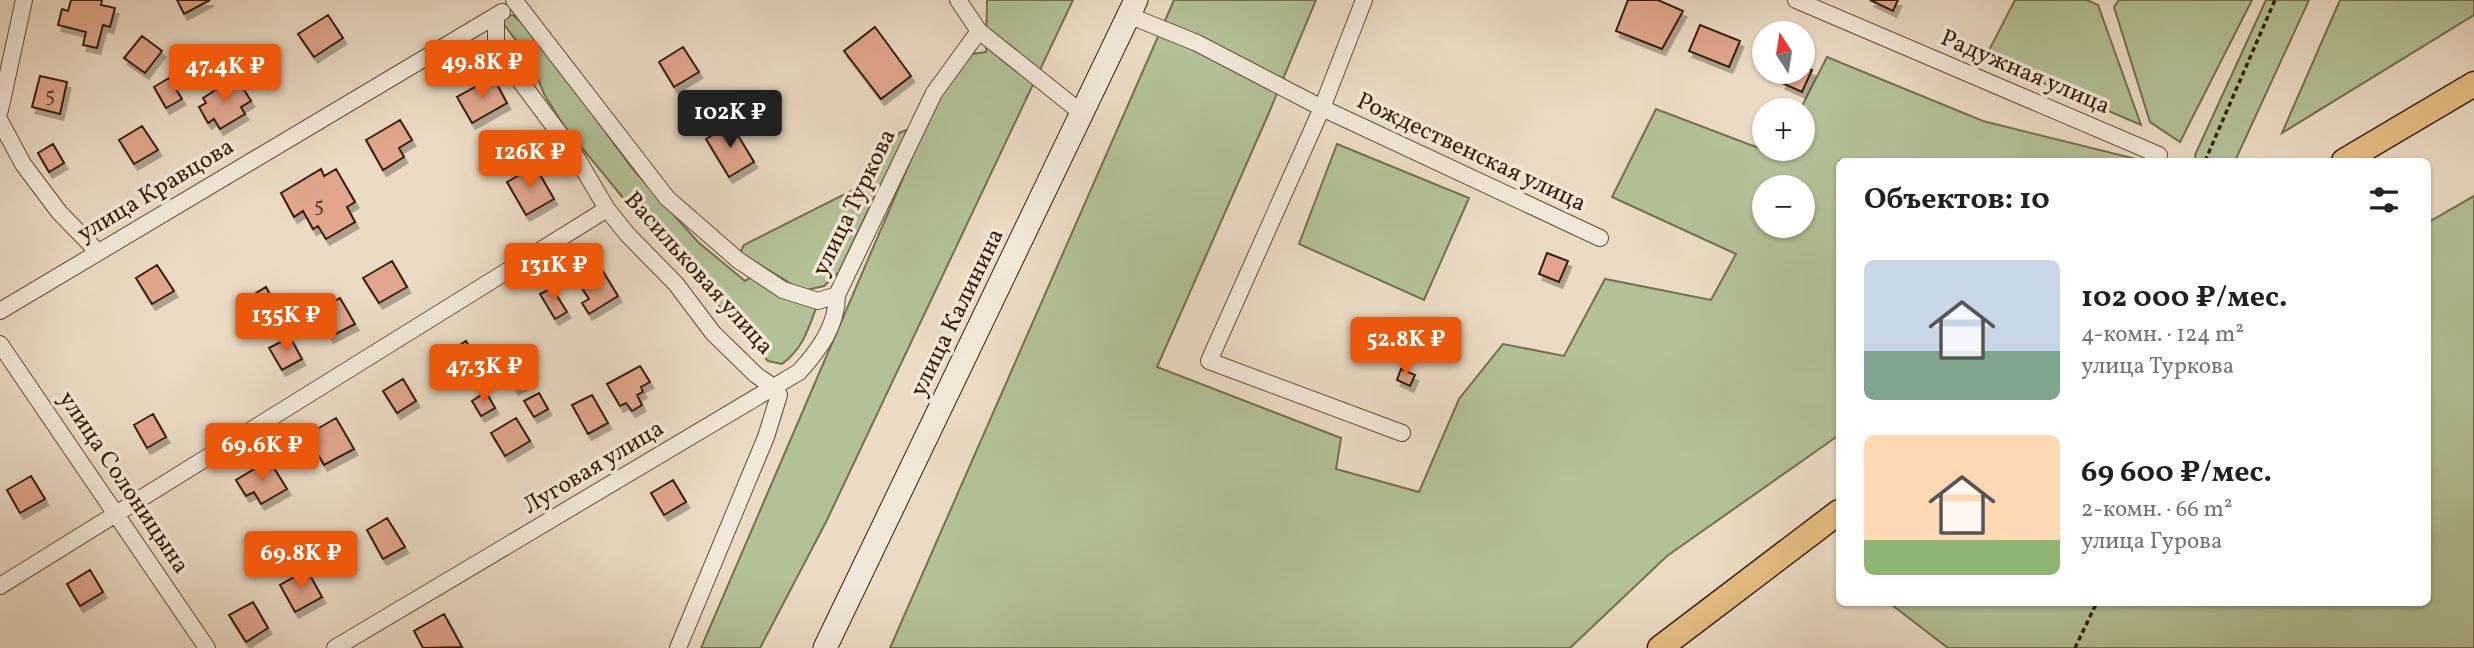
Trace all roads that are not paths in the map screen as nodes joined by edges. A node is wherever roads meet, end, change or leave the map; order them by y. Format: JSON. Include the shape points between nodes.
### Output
{"nodes":[{"id":1,"x":24,"y":0,"type":"edge"},
{"id":2,"x":958,"y":0,"type":"edge"},
{"id":3,"x":1364,"y":0,"type":"edge"},
{"id":4,"x":1796,"y":0,"type":"edge"},
{"id":5,"x":514,"y":1,"type":"edge"},
{"id":6,"x":1132,"y":8,"type":"edge"},
{"id":7,"x":496,"y":17,"type":"junction"},
{"id":8,"x":979,"y":31,"type":"junction"},
{"id":9,"x":2474,"y":84,"type":"edge"},
{"id":10,"x":1322,"y":108,"type":"junction"},
{"id":11,"x":0,"y":110,"type":"edge"},
{"id":12,"x":1083,"y":114,"type":"junction"},
{"id":13,"x":0,"y":121,"type":"edge"},
{"id":14,"x":2159,"y":155,"type":"dead end"},
{"id":15,"x":2349,"y":158,"type":"edge"},
{"id":16,"x":607,"y":209,"type":"junction"},
{"id":17,"x":1600,"y":238,"type":"dead end"},
{"id":18,"x":98,"y":252,"type":"junction"},
{"id":19,"x":837,"y":296,"type":"junction"},
{"id":20,"x":0,"y":311,"type":"edge"},
{"id":21,"x":0,"y":344,"type":"edge"},
{"id":22,"x":775,"y":388,"type":"junction"},
{"id":23,"x":1402,"y":433,"type":"dead end"},
{"id":24,"x":1836,"y":514,"type":"edge"},
{"id":25,"x":117,"y":515,"type":"junction"},
{"id":26,"x":0,"y":586,"type":"edge"},
{"id":27,"x":207,"y":648,"type":"edge"},
{"id":28,"x":335,"y":648,"type":"edge"},
{"id":29,"x":678,"y":648,"type":"edge"},
{"id":30,"x":825,"y":648,"type":"edge"},
{"id":31,"x":1660,"y":648,"type":"edge"}],
"edges":[{"from":1,"to":11,"type":"street"},
{"from":2,"to":8,"type":"street"},
{"from":3,"to":10,"type":"street"},
{"from":4,"to":14,"type":"street","name":"Радужная улица"},
{"from":5,"to":7,"type":"street","name":"улица Кравцова"},
{"from":5,"to":19,"type":"street","name":"улица Туркова","via":[[667,198],[738,260],[783,290],[818,301]]},
{"from":6,"to":10,"type":"street","name":"Рождественская улица"},
{"from":6,"to":12,"type":"main road","name":"улица Калинина"},
{"from":7,"to":16,"type":"street","name":"Васильковая улица","via":[[496,41],[506,62],[574,153]]},
{"from":7,"to":18,"type":"street","name":"улица Кравцова"},
{"from":8,"to":12,"type":"street"},
{"from":8,"to":19,"type":"street","name":"улица Туркова","via":[[934,93]]},
{"from":9,"to":15,"type":"main road"},
{"from":10,"to":17,"type":"street","name":"Рождественская улица"},
{"from":10,"to":23,"type":"street","via":[[1209,361]]},
{"from":12,"to":30,"type":"main road","name":"улица Калинина"},
{"from":13,"to":18,"type":"street","via":[[23,164]]},
{"from":16,"to":22,"type":"street","name":"Васильковая улица","via":[[676,284],[713,333]]},
{"from":16,"to":25,"type":"street"},
{"from":18,"to":20,"type":"street","name":"улица Кравцова"},
{"from":19,"to":22,"type":"street","name":"Луговая улица","via":[[837,312],[820,348],[799,372]]},
{"from":21,"to":25,"type":"street","name":"улица Солоницына"},
{"from":22,"to":28,"type":"street","name":"Луговая улица"},
{"from":22,"to":29,"type":"street","name":"Васильковая улица","via":[[779,395],[766,437]]},
{"from":24,"to":31,"type":"main road"},
{"from":25,"to":26,"type":"street"},
{"from":25,"to":27,"type":"street","name":"улица Солоницына"}]}
